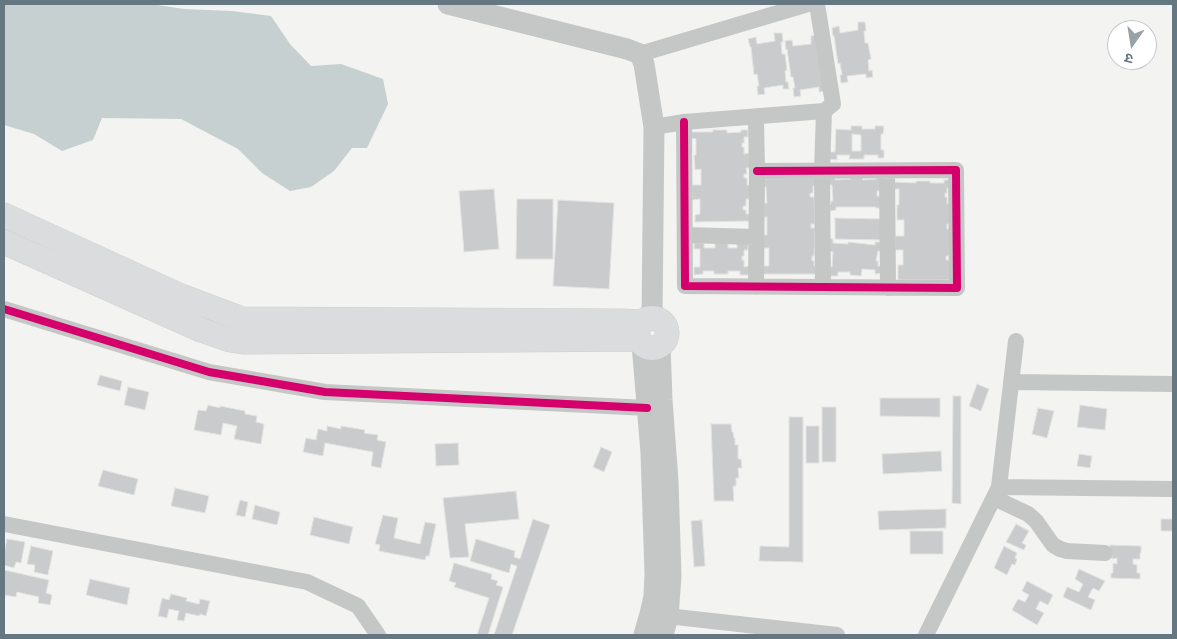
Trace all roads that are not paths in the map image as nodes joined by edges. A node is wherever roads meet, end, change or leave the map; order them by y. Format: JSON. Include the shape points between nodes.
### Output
{"nodes":[{"id":1,"x":448,"y":4,"type":"edge"},
{"id":2,"x":808,"y":4,"type":"edge"},
{"id":3,"x":818,"y":4,"type":"edge"},
{"id":4,"x":640,"y":54,"type":"junction"},
{"id":5,"x":824,"y":111,"type":"junction"},
{"id":6,"x":756,"y":118,"type":"junction"},
{"id":7,"x":684,"y":122,"type":"junction"},
{"id":8,"x":654,"y":127,"type":"junction"},
{"id":9,"x":822,"y":171,"type":"junction"},
{"id":10,"x":887,"y":171,"type":"junction"},
{"id":11,"x":757,"y":172,"type":"junction"},
{"id":12,"x":4,"y":215,"type":"edge"},
{"id":13,"x":685,"y":235,"type":"junction"},
{"id":14,"x":756,"y":237,"type":"junction"},
{"id":15,"x":4,"y":242,"type":"edge"},
{"id":16,"x":756,"y":286,"type":"junction"},
{"id":17,"x":823,"y":287,"type":"junction"},
{"id":18,"x":888,"y":288,"type":"junction"},
{"id":19,"x":4,"y":309,"type":"edge"},
{"id":20,"x":647,"y":334,"type":"junction"},
{"id":21,"x":1016,"y":341,"type":"dead end"},
{"id":22,"x":1011,"y":382,"type":"junction"},
{"id":23,"x":1173,"y":384,"type":"edge"},
{"id":24,"x":648,"y":408,"type":"junction"},
{"id":25,"x":1173,"y":489,"type":"edge"},
{"id":26,"x":997,"y":492,"type":"junction"},
{"id":27,"x":4,"y":524,"type":"edge"},
{"id":28,"x":1105,"y":553,"type":"dead end"},
{"id":29,"x":661,"y":622,"type":"edge"},
{"id":30,"x":378,"y":635,"type":"edge"},
{"id":31,"x":644,"y":635,"type":"edge"},
{"id":32,"x":838,"y":635,"type":"edge"},
{"id":33,"x":926,"y":635,"type":"edge"}],
"edges":[{"from":1,"to":4,"type":"street"},
{"from":2,"to":4,"type":"street"},
{"from":3,"to":5,"type":"street","via":[[833,104]]},
{"from":4,"to":8,"type":"street"},
{"from":5,"to":6,"type":"street"},
{"from":5,"to":9,"type":"street"},
{"from":6,"to":7,"type":"street"},
{"from":6,"to":11,"type":"street"},
{"from":7,"to":8,"type":"street"},
{"from":7,"to":13,"type":"street"},
{"from":8,"to":20,"type":"street"},
{"from":9,"to":10,"type":"street"},
{"from":9,"to":11,"type":"street"},
{"from":9,"to":17,"type":"street"},
{"from":10,"to":18,"type":"street"},
{"from":10,"to":18,"type":"street","via":[[956,170],[957,278],[957,288]]},
{"from":11,"to":14,"type":"street"},
{"from":12,"to":20,"type":"main road","via":[[181,296],[242,319]]},
{"from":13,"to":14,"type":"street"},
{"from":13,"to":16,"type":"street","via":[[685,286]]},
{"from":14,"to":16,"type":"street"},
{"from":15,"to":20,"type":"main road","via":[[201,330],[242,342]]},
{"from":16,"to":17,"type":"street"},
{"from":17,"to":18,"type":"street"},
{"from":19,"to":24,"type":"street","via":[[209,372],[325,392]]},
{"from":20,"to":24,"type":"street"},
{"from":20,"to":29,"type":"street","via":[[662,400],[668,481],[671,576]]},
{"from":21,"to":22,"type":"street"},
{"from":22,"to":23,"type":"street"},
{"from":22,"to":26,"type":"street"},
{"from":24,"to":29,"type":"street","via":[[654,596]]},
{"from":25,"to":26,"type":"street"},
{"from":26,"to":28,"type":"street","via":[[1036,521],[1052,545],[1067,551]]},
{"from":26,"to":33,"type":"street"},
{"from":27,"to":30,"type":"street","via":[[307,582],[358,606]]},
{"from":29,"to":31,"type":"street"},
{"from":29,"to":32,"type":"street"}]}
